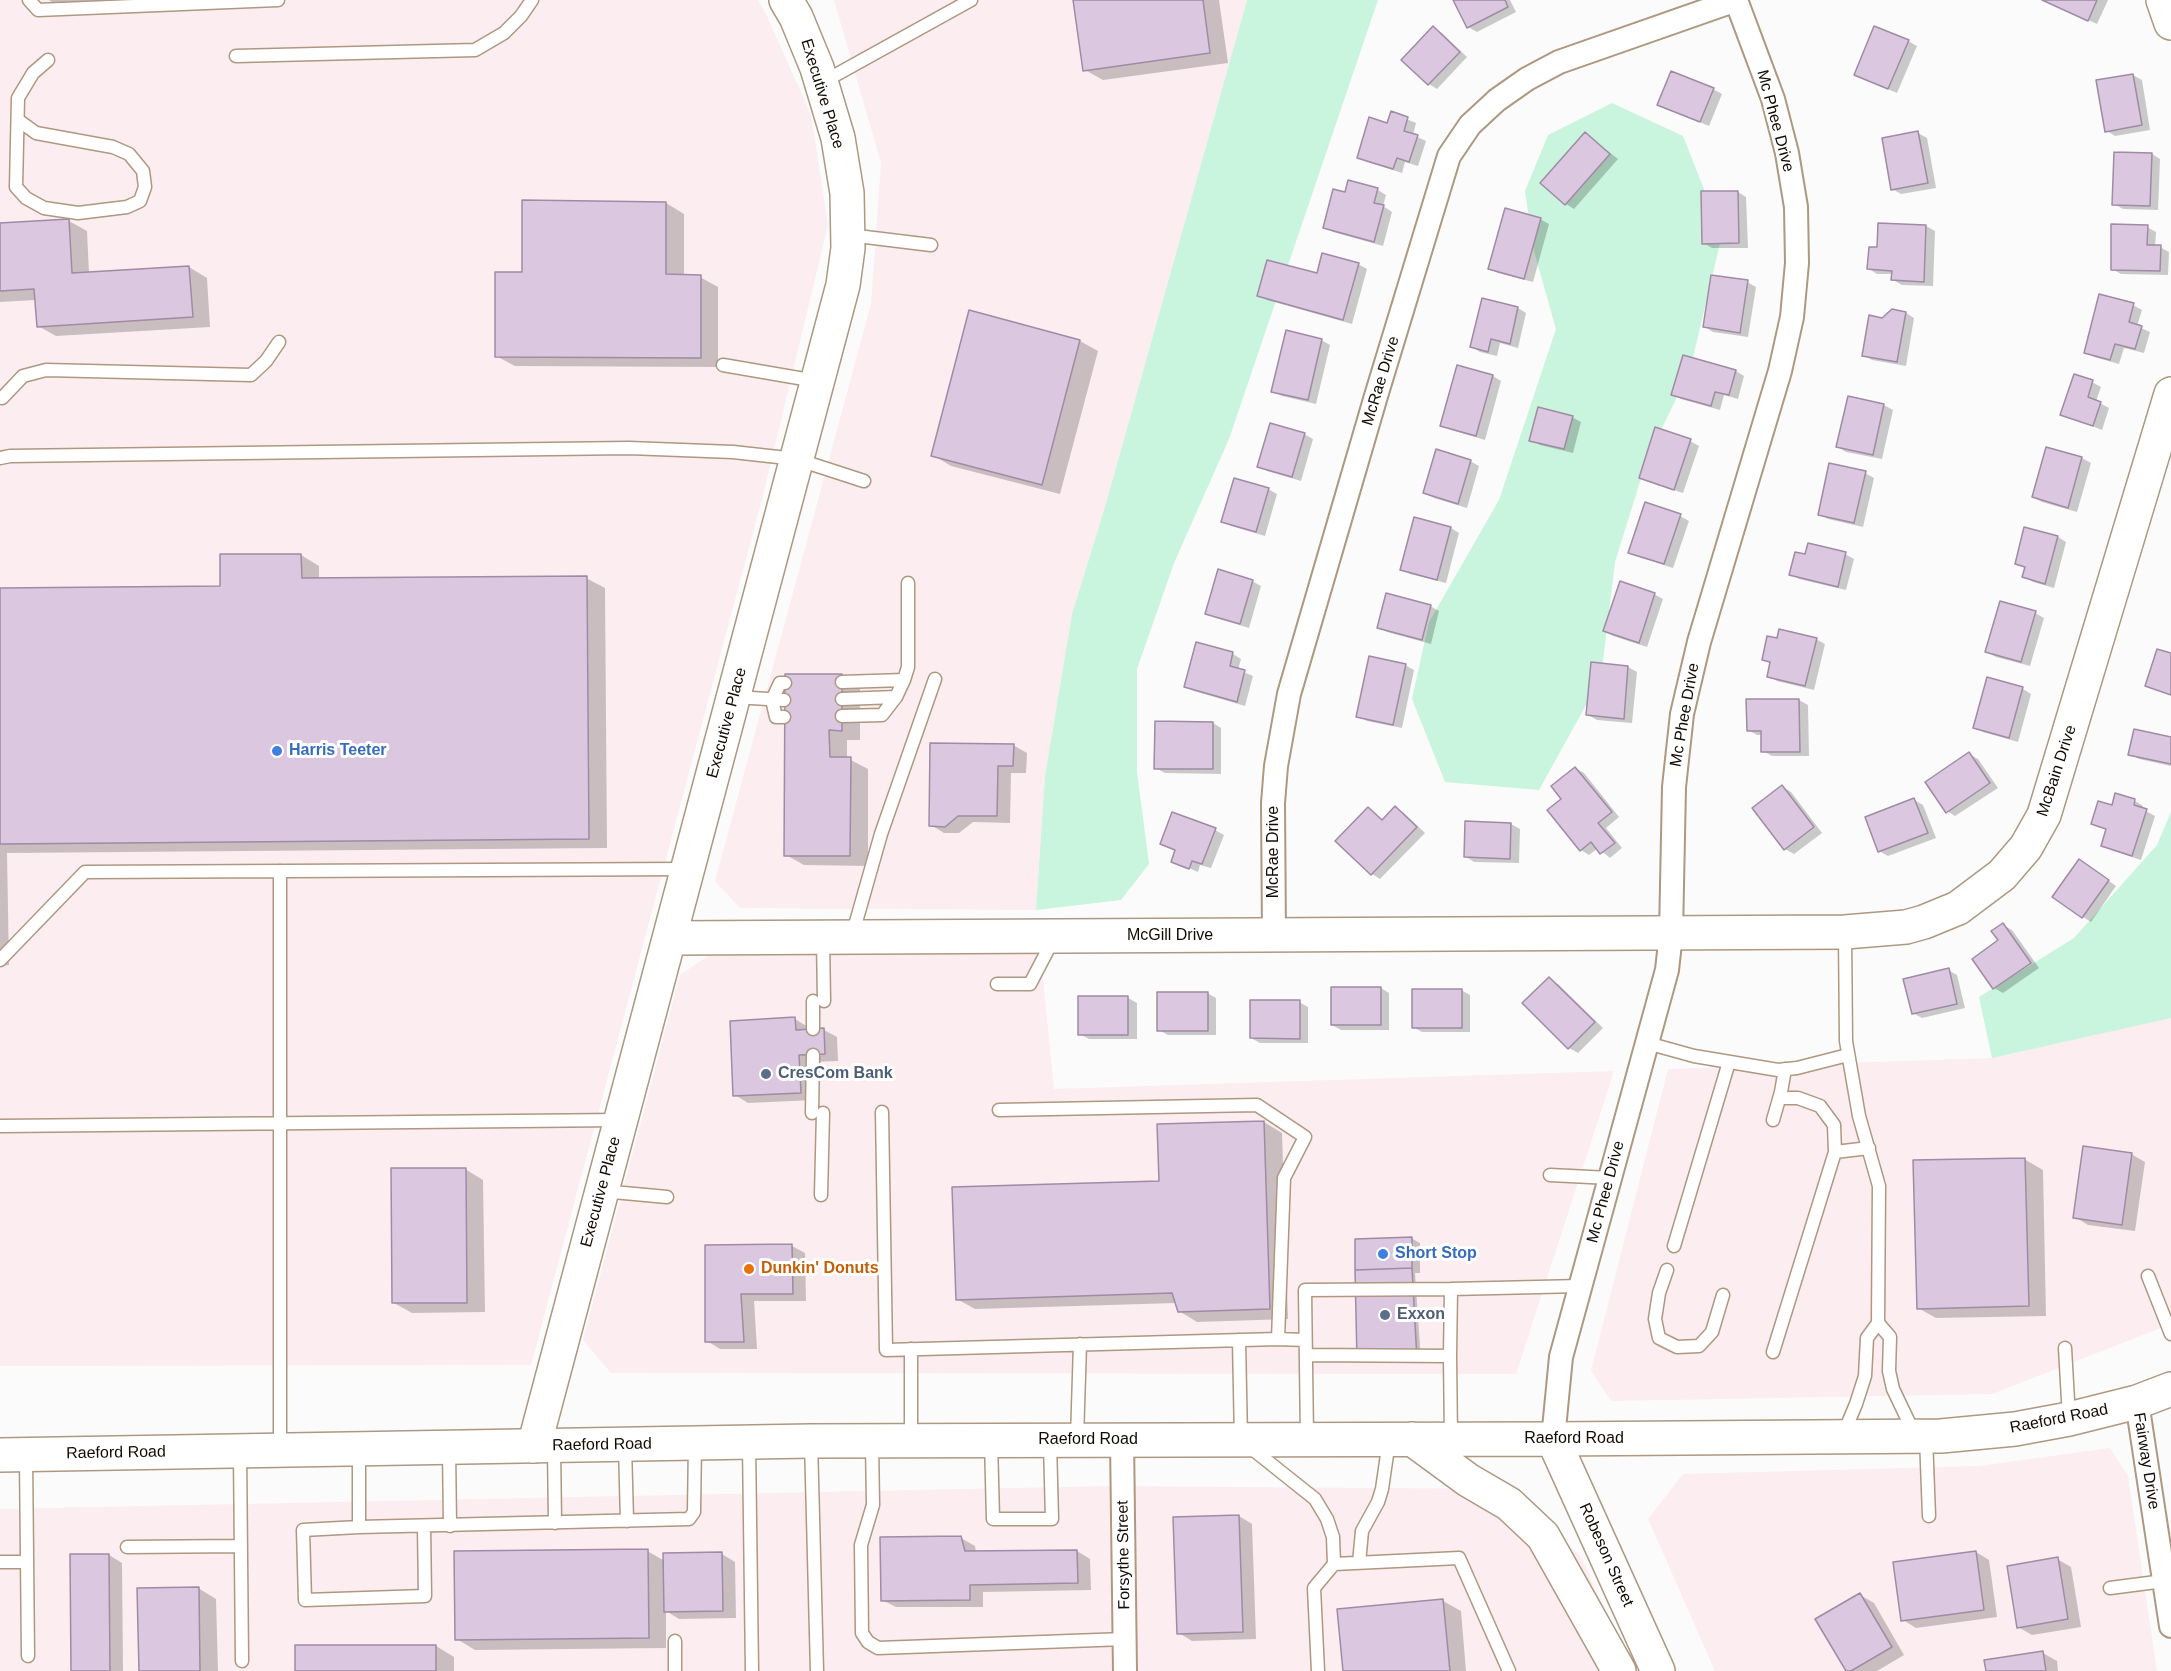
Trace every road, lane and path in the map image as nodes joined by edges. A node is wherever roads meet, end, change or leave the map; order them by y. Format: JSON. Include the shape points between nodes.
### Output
{"nodes":[{"id":1,"x":29,"y":0,"type":"edge"},
{"id":2,"x":278,"y":0,"type":"edge"},
{"id":3,"x":532,"y":0,"type":"edge"},
{"id":4,"x":786,"y":0,"type":"edge"},
{"id":5,"x":971,"y":0,"type":"edge"},
{"id":6,"x":1736,"y":0,"type":"edge"},
{"id":7,"x":2163,"y":0,"type":"edge"},
{"id":8,"x":2171,"y":24,"type":"edge"},
{"id":9,"x":236,"y":56,"type":"dead end"},
{"id":10,"x":48,"y":60,"type":"dead end"},
{"id":11,"x":822,"y":83,"type":"junction"},
{"id":12,"x":18,"y":120,"type":"junction"},
{"id":13,"x":848,"y":235,"type":"junction"},
{"id":14,"x":931,"y":245,"type":"dead end"},
{"id":15,"x":279,"y":342,"type":"dead end"},
{"id":16,"x":723,"y":365,"type":"dead end"},
{"id":17,"x":817,"y":381,"type":"junction"},
{"id":18,"x":2171,"y":394,"type":"edge"},
{"id":19,"x":2,"y":398,"type":"dead end"},
{"id":20,"x":0,"y":458,"type":"edge"},
{"id":21,"x":796,"y":459,"type":"junction"},
{"id":22,"x":864,"y":481,"type":"dead end"},
{"id":23,"x":908,"y":583,"type":"dead end"},
{"id":24,"x":904,"y":680,"type":"junction"},
{"id":25,"x":935,"y":680,"type":"dead end"},
{"id":26,"x":842,"y":682,"type":"dead end"},
{"id":27,"x":784,"y":683,"type":"dead end"},
{"id":28,"x":733,"y":697,"type":"junction"},
{"id":29,"x":896,"y":697,"type":"junction"},
{"id":30,"x":842,"y":699,"type":"dead end"},
{"id":31,"x":778,"y":700,"type":"junction"},
{"id":32,"x":842,"y":716,"type":"dead end"},
{"id":33,"x":784,"y":717,"type":"dead end"},
{"id":34,"x":688,"y":869,"type":"junction"},
{"id":35,"x":280,"y":871,"type":"junction"},
{"id":36,"x":1845,"y":932,"type":"junction"},
{"id":37,"x":1671,"y":934,"type":"junction"},
{"id":38,"x":1274,"y":936,"type":"junction"},
{"id":39,"x":1055,"y":937,"type":"junction"},
{"id":40,"x":670,"y":938,"type":"junction"},
{"id":41,"x":838,"y":938,"type":"junction"},
{"id":42,"x":0,"y":960,"type":"edge"},
{"id":43,"x":997,"y":984,"type":"dead end"},
{"id":44,"x":813,"y":1029,"type":"dead end"},
{"id":45,"x":1647,"y":1043,"type":"junction"},
{"id":46,"x":813,"y":1054,"type":"dead end"},
{"id":47,"x":1848,"y":1055,"type":"junction"},
{"id":48,"x":1729,"y":1062,"type":"junction"},
{"id":49,"x":1785,"y":1069,"type":"junction"},
{"id":50,"x":1780,"y":1098,"type":"junction"},
{"id":51,"x":999,"y":1110,"type":"dead end"},
{"id":52,"x":882,"y":1112,"type":"dead end"},
{"id":53,"x":620,"y":1120,"type":"junction"},
{"id":54,"x":1773,"y":1120,"type":"dead end"},
{"id":55,"x":281,"y":1123,"type":"junction"},
{"id":56,"x":0,"y":1126,"type":"edge"},
{"id":57,"x":1869,"y":1148,"type":"junction"},
{"id":58,"x":1835,"y":1152,"type":"junction"},
{"id":59,"x":1550,"y":1175,"type":"dead end"},
{"id":60,"x":1610,"y":1178,"type":"junction"},
{"id":61,"x":601,"y":1191,"type":"junction"},
{"id":62,"x":821,"y":1195,"type":"dead end"},
{"id":63,"x":667,"y":1197,"type":"dead end"},
{"id":64,"x":1674,"y":1246,"type":"dead end"},
{"id":65,"x":1667,"y":1270,"type":"dead end"},
{"id":66,"x":2148,"y":1276,"type":"dead end"},
{"id":67,"x":1581,"y":1286,"type":"junction"},
{"id":68,"x":1451,"y":1290,"type":"junction"},
{"id":69,"x":1723,"y":1295,"type":"dead end"},
{"id":70,"x":1878,"y":1323,"type":"junction"},
{"id":71,"x":2171,"y":1334,"type":"edge"},
{"id":72,"x":1278,"y":1339,"type":"junction"},
{"id":73,"x":1239,"y":1340,"type":"junction"},
{"id":74,"x":1305,"y":1340,"type":"junction"},
{"id":75,"x":1080,"y":1344,"type":"junction"},
{"id":76,"x":2065,"y":1348,"type":"dead end"},
{"id":77,"x":911,"y":1349,"type":"junction"},
{"id":78,"x":1773,"y":1352,"type":"dead end"},
{"id":79,"x":1306,"y":1355,"type":"junction"},
{"id":80,"x":1450,"y":1356,"type":"junction"},
{"id":81,"x":2171,"y":1389,"type":"edge"},
{"id":82,"x":2137,"y":1402,"type":"junction"},
{"id":83,"x":2069,"y":1419,"type":"junction"},
{"id":84,"x":1921,"y":1436,"type":"junction"},
{"id":85,"x":1842,"y":1437,"type":"junction"},
{"id":86,"x":1122,"y":1439,"type":"junction"},
{"id":87,"x":1307,"y":1439,"type":"junction"},
{"id":88,"x":1400,"y":1439,"type":"junction"},
{"id":89,"x":1451,"y":1439,"type":"junction"},
{"id":90,"x":1553,"y":1439,"type":"junction"},
{"id":91,"x":911,"y":1440,"type":"junction"},
{"id":92,"x":991,"y":1440,"type":"junction"},
{"id":93,"x":1064,"y":1440,"type":"junction"},
{"id":94,"x":1241,"y":1440,"type":"junction"},
{"id":95,"x":811,"y":1441,"type":"junction"},
{"id":96,"x":872,"y":1441,"type":"junction"},
{"id":97,"x":749,"y":1442,"type":"junction"},
{"id":98,"x":695,"y":1443,"type":"junction"},
{"id":99,"x":625,"y":1444,"type":"junction"},
{"id":100,"x":544,"y":1446,"type":"junction"},
{"id":101,"x":449,"y":1447,"type":"junction"},
{"id":102,"x":359,"y":1448,"type":"junction"},
{"id":103,"x":280,"y":1450,"type":"junction"},
{"id":104,"x":240,"y":1451,"type":"junction"},
{"id":105,"x":13,"y":1455,"type":"edge"},
{"id":106,"x":1929,"y":1516,"type":"dead end"},
{"id":107,"x":627,"y":1521,"type":"junction"},
{"id":108,"x":555,"y":1523,"type":"junction"},
{"id":109,"x":424,"y":1526,"type":"junction"},
{"id":110,"x":450,"y":1526,"type":"junction"},
{"id":111,"x":360,"y":1527,"type":"junction"},
{"id":112,"x":241,"y":1546,"type":"junction"},
{"id":113,"x":127,"y":1547,"type":"dead end"},
{"id":114,"x":0,"y":1562,"type":"edge"},
{"id":115,"x":27,"y":1562,"type":"junction"},
{"id":116,"x":1359,"y":1563,"type":"junction"},
{"id":117,"x":1334,"y":1564,"type":"junction"},
{"id":118,"x":2164,"y":1581,"type":"junction"},
{"id":119,"x":2110,"y":1588,"type":"dead end"},
{"id":120,"x":2171,"y":1626,"type":"edge"},
{"id":121,"x":1125,"y":1639,"type":"junction"},
{"id":122,"x":675,"y":1641,"type":"dead end"},
{"id":123,"x":28,"y":1656,"type":"dead end"},
{"id":124,"x":242,"y":1661,"type":"dead end"},
{"id":125,"x":675,"y":1671,"type":"edge"},
{"id":126,"x":752,"y":1671,"type":"edge"},
{"id":127,"x":817,"y":1671,"type":"edge"},
{"id":128,"x":1125,"y":1671,"type":"edge"},
{"id":129,"x":1318,"y":1671,"type":"edge"},
{"id":130,"x":1509,"y":1671,"type":"edge"},
{"id":131,"x":1619,"y":1671,"type":"edge"},
{"id":132,"x":1658,"y":1671,"type":"edge"}],
"edges":[{"from":1,"to":2,"type":"lane","via":[[38,10]]},
{"from":3,"to":9,"type":"lane","via":[[504,33],[475,50]]},
{"from":4,"to":11,"type":"street","name":"Executive Place"},
{"from":5,"to":11,"type":"lane"},
{"from":6,"to":37,"type":"street","name":"Mc Phee Drive","via":[[1773,99],[1787,153],[1796,207],[1797,263],[1792,317],[1780,371],[1699,642],[1682,714],[1674,787]]},
{"from":6,"to":38,"type":"street","name":"McRae Drive","via":[[1559,62],[1527,79],[1470,125],[1449,156],[1289,694],[1273,803]]},
{"from":7,"to":8,"type":"street"},
{"from":10,"to":12,"type":"lane","via":[[33,73],[18,98]]},
{"from":11,"to":13,"type":"street","name":"Executive Place","via":[[838,138],[847,193]]},
{"from":12,"to":12,"type":"lane","via":[[16,187],[26,198],[44,208],[78,213],[127,207],[140,201],[145,187],[143,171],[129,154],[113,147],[36,133]]},
{"from":13,"to":14,"type":"lane"},
{"from":13,"to":17,"type":"street","name":"Executive Place","via":[[843,285]]},
{"from":15,"to":19,"type":"lane","via":[[251,375],[46,370],[23,376]]},
{"from":16,"to":17,"type":"lane"},
{"from":17,"to":21,"type":"street","name":"Executive Place"},
{"from":18,"to":36,"type":"street","name":"McBain Drive","via":[[2051,795],[2026,847],[2002,875],[1958,908],[1906,927]]},
{"from":20,"to":21,"type":"lane","via":[[629,448]]},
{"from":21,"to":22,"type":"lane"},
{"from":21,"to":28,"type":"street","name":"Executive Place"},
{"from":23,"to":24,"type":"lane","via":[[908,667]]},
{"from":24,"to":26,"type":"lane"},
{"from":24,"to":29,"type":"lane"},
{"from":25,"to":41,"type":"lane","via":[[881,834]]},
{"from":27,"to":31,"type":"lane","via":[[780,683]]},
{"from":28,"to":31,"type":"lane"},
{"from":28,"to":34,"type":"street","name":"Executive Place"},
{"from":29,"to":30,"type":"lane"},
{"from":29,"to":32,"type":"lane","via":[[882,715]]},
{"from":31,"to":33,"type":"lane","via":[[776,717]]},
{"from":34,"to":35,"type":"lane"},
{"from":34,"to":40,"type":"street","name":"Executive Place"},
{"from":35,"to":42,"type":"lane","via":[[85,872]]},
{"from":35,"to":55,"type":"lane"},
{"from":36,"to":37,"type":"street","name":"McBain Drive"},
{"from":36,"to":47,"type":"lane"},
{"from":37,"to":38,"type":"street","name":"McGill Drive"},
{"from":37,"to":45,"type":"street","name":"Mc Phee Drive","via":[[1667,970]]},
{"from":38,"to":39,"type":"street","name":"McGill Drive"},
{"from":39,"to":41,"type":"street","name":"McGill Drive"},
{"from":39,"to":43,"type":"lane","via":[[1030,984]]},
{"from":40,"to":41,"type":"street","name":"McGill Drive"},
{"from":40,"to":53,"type":"street","name":"Executive Place"},
{"from":41,"to":44,"type":"lane"},
{"from":45,"to":48,"type":"lane"},
{"from":45,"to":60,"type":"street","name":"Mc Phee Drive"},
{"from":46,"to":62,"type":"lane"},
{"from":47,"to":49,"type":"lane"},
{"from":47,"to":57,"type":"lane"},
{"from":48,"to":49,"type":"lane"},
{"from":48,"to":64,"type":"lane"},
{"from":49,"to":50,"type":"lane"},
{"from":50,"to":54,"type":"lane"},
{"from":50,"to":58,"type":"lane","via":[[1798,1098],[1820,1106],[1834,1125]]},
{"from":51,"to":72,"type":"lane","via":[[1257,1106],[1305,1137],[1284,1178]]},
{"from":52,"to":77,"type":"lane","via":[[886,1350]]},
{"from":53,"to":55,"type":"lane"},
{"from":53,"to":61,"type":"street","name":"Executive Place"},
{"from":55,"to":56,"type":"lane"},
{"from":55,"to":103,"type":"lane"},
{"from":57,"to":58,"type":"lane"},
{"from":57,"to":70,"type":"lane","via":[[1879,1186]]},
{"from":58,"to":78,"type":"lane"},
{"from":59,"to":60,"type":"lane"},
{"from":60,"to":67,"type":"street","name":"Mc Phee Drive"},
{"from":61,"to":63,"type":"lane"},
{"from":61,"to":100,"type":"street","name":"Executive Place"},
{"from":65,"to":69,"type":"lane","via":[[1655,1319],[1659,1338],[1677,1347],[1699,1346],[1712,1332]]},
{"from":66,"to":71,"type":"lane"},
{"from":67,"to":68,"type":"lane"},
{"from":67,"to":90,"type":"street","name":"Mc Phee Drive","via":[[1561,1357]]},
{"from":68,"to":74,"type":"lane","via":[[1305,1290]]},
{"from":68,"to":80,"type":"lane"},
{"from":70,"to":84,"type":"lane","via":[[1890,1337],[1893,1389]]},
{"from":70,"to":85,"type":"lane","via":[[1867,1338],[1865,1376]]},
{"from":72,"to":73,"type":"lane"},
{"from":72,"to":74,"type":"lane"},
{"from":73,"to":75,"type":"lane"},
{"from":73,"to":94,"type":"lane"},
{"from":74,"to":79,"type":"lane"},
{"from":75,"to":77,"type":"lane"},
{"from":75,"to":93,"type":"lane"},
{"from":76,"to":83,"type":"lane"},
{"from":77,"to":91,"type":"lane"},
{"from":79,"to":80,"type":"lane"},
{"from":79,"to":87,"type":"lane"},
{"from":80,"to":89,"type":"lane"},
{"from":81,"to":82,"type":"street","name":"Raeford Road"},
{"from":82,"to":83,"type":"street","name":"Raeford Road"},
{"from":82,"to":118,"type":"street","name":"Fairway Drive"},
{"from":83,"to":84,"type":"street","name":"Raeford Road","via":[[2014,1429]]},
{"from":84,"to":85,"type":"street","name":"Raeford Road"},
{"from":84,"to":106,"type":"lane"},
{"from":85,"to":90,"type":"street","name":"Raeford Road"},
{"from":86,"to":93,"type":"street","name":"Raeford Road"},
{"from":86,"to":94,"type":"street","name":"Raeford Road"},
{"from":86,"to":121,"type":"street","name":"Forsythe Street"},
{"from":87,"to":88,"type":"street","name":"Raeford Road"},
{"from":87,"to":94,"type":"street","name":"Raeford Road"},
{"from":88,"to":89,"type":"street","name":"Raeford Road"},
{"from":88,"to":116,"type":"lane","via":[[1378,1502],[1362,1531]]},
{"from":88,"to":131,"type":"street","via":[[1509,1504],[1543,1536]]},
{"from":89,"to":90,"type":"street","name":"Raeford Road"},
{"from":90,"to":132,"type":"street","name":"Robeson Street"},
{"from":91,"to":92,"type":"street","name":"Raeford Road"},
{"from":91,"to":96,"type":"street","name":"Raeford Road"},
{"from":92,"to":93,"type":"street","name":"Raeford Road"},
{"from":92,"to":93,"type":"lane","via":[[993,1519],[1052,1519]]},
{"from":94,"to":117,"type":"lane","via":[[1315,1499],[1334,1537]]},
{"from":95,"to":96,"type":"street","name":"Raeford Road"},
{"from":95,"to":97,"type":"street","name":"Raeford Road"},
{"from":95,"to":127,"type":"lane"},
{"from":96,"to":121,"type":"lane","via":[[873,1505],[861,1545],[862,1633],[868,1642],[878,1648]]},
{"from":97,"to":98,"type":"street","name":"Raeford Road"},
{"from":97,"to":126,"type":"lane"},
{"from":98,"to":99,"type":"street","name":"Raeford Road"},
{"from":98,"to":107,"type":"lane","via":[[694,1512],[689,1519]]},
{"from":99,"to":100,"type":"street","name":"Raeford Road"},
{"from":99,"to":107,"type":"lane"},
{"from":100,"to":101,"type":"street","name":"Raeford Road"},
{"from":100,"to":108,"type":"lane"},
{"from":101,"to":102,"type":"street","name":"Raeford Road"},
{"from":101,"to":110,"type":"lane"},
{"from":102,"to":103,"type":"street","name":"Raeford Road"},
{"from":102,"to":111,"type":"lane"},
{"from":103,"to":104,"type":"street","name":"Raeford Road"},
{"from":104,"to":105,"type":"street","name":"Raeford Road"},
{"from":104,"to":112,"type":"lane"},
{"from":105,"to":115,"type":"lane"},
{"from":107,"to":108,"type":"lane"},
{"from":108,"to":110,"type":"lane"},
{"from":109,"to":110,"type":"lane"},
{"from":109,"to":111,"type":"lane"},
{"from":109,"to":111,"type":"lane","via":[[425,1596],[305,1600],[303,1530]]},
{"from":112,"to":113,"type":"lane"},
{"from":112,"to":124,"type":"lane"},
{"from":114,"to":115,"type":"lane"},
{"from":115,"to":123,"type":"lane"},
{"from":116,"to":117,"type":"lane"},
{"from":116,"to":130,"type":"lane","via":[[1459,1558]]},
{"from":117,"to":129,"type":"lane","via":[[1314,1588]]},
{"from":118,"to":119,"type":"lane"},
{"from":118,"to":120,"type":"street","name":"Fairway Drive"},
{"from":121,"to":128,"type":"street","name":"Forsythe Street"},
{"from":122,"to":125,"type":"lane"}]}
